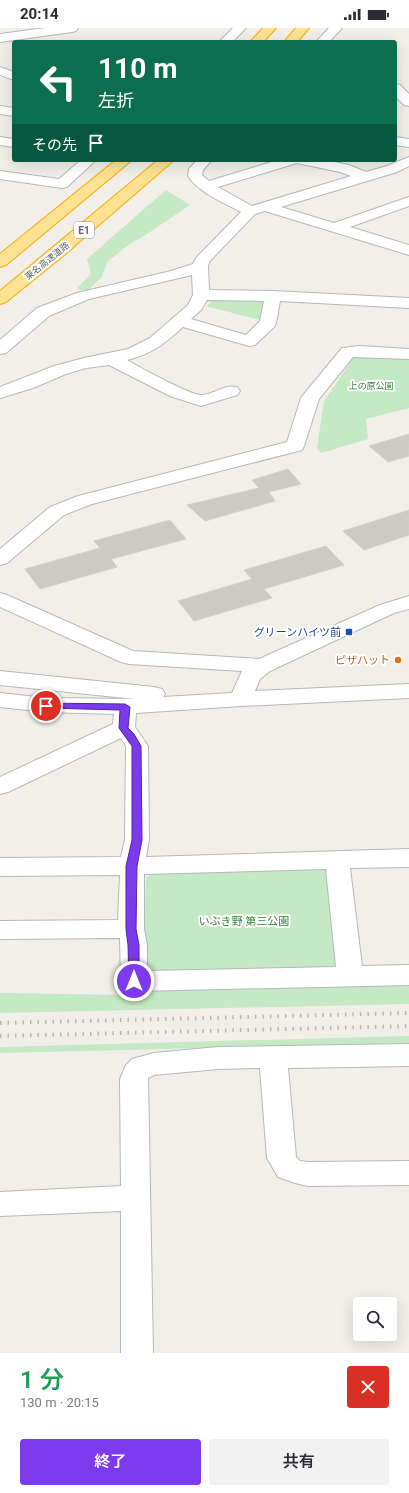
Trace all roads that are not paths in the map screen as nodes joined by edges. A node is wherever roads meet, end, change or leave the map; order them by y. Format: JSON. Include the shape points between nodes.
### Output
{"nodes":[{"id":1,"x":72,"y":28,"type":"edge"},
{"id":2,"x":240,"y":28,"type":"edge"},
{"id":3,"x":270,"y":28,"type":"edge"},
{"id":4,"x":303,"y":28,"type":"edge"},
{"id":5,"x":339,"y":31,"type":"edge"},
{"id":6,"x":0,"y":38,"type":"edge"},
{"id":7,"x":227,"y":40,"type":"edge"},
{"id":8,"x":258,"y":40,"type":"edge"},
{"id":9,"x":292,"y":40,"type":"edge"},
{"id":10,"x":325,"y":40,"type":"edge"},
{"id":11,"x":397,"y":92,"type":"edge"},
{"id":12,"x":406,"y":108,"type":"edge"},
{"id":13,"x":0,"y":110,"type":"edge"},
{"id":14,"x":12,"y":112,"type":"edge"},
{"id":15,"x":0,"y":141,"type":"edge"},
{"id":16,"x":397,"y":141,"type":"edge"},
{"id":17,"x":12,"y":143,"type":"edge"},
{"id":18,"x":409,"y":143,"type":"edge"},
{"id":19,"x":409,"y":161,"type":"edge"},
{"id":20,"x":87,"y":162,"type":"edge"},
{"id":21,"x":123,"y":162,"type":"edge"},
{"id":22,"x":165,"y":162,"type":"edge"},
{"id":23,"x":202,"y":162,"type":"edge"},
{"id":24,"x":286,"y":162,"type":"edge"},
{"id":25,"x":312,"y":162,"type":"edge"},
{"id":26,"x":0,"y":175,"type":"edge"},
{"id":27,"x":365,"y":177,"type":"junction"},
{"id":28,"x":206,"y":186,"type":"junction"},
{"id":29,"x":409,"y":201,"type":"edge"},
{"id":30,"x":266,"y":207,"type":"junction"},
{"id":31,"x":250,"y":211,"type":"junction"},
{"id":32,"x":334,"y":228,"type":"junction"},
{"id":33,"x":407,"y":248,"type":"edge"},
{"id":34,"x":0,"y":262,"type":"edge"},
{"id":35,"x":200,"y":267,"type":"junction"},
{"id":36,"x":201,"y":295,"type":"junction"},
{"id":37,"x":273,"y":296,"type":"junction"},
{"id":38,"x":0,"y":298,"type":"edge"},
{"id":39,"x":409,"y":302,"type":"edge"},
{"id":40,"x":180,"y":321,"type":"junction"},
{"id":41,"x":0,"y":349,"type":"edge"},
{"id":42,"x":409,"y":354,"type":"edge"},
{"id":43,"x":111,"y":359,"type":"junction"},
{"id":44,"x":231,"y":391,"type":"dead end"},
{"id":45,"x":0,"y":393,"type":"edge"},
{"id":46,"x":0,"y":559,"type":"edge"},
{"id":47,"x":0,"y":599,"type":"edge"},
{"id":48,"x":409,"y":602,"type":"edge"},
{"id":49,"x":262,"y":666,"type":"junction"},
{"id":50,"x":0,"y":678,"type":"edge"},
{"id":51,"x":409,"y":691,"type":"edge"},
{"id":52,"x":241,"y":699,"type":"junction"},
{"id":53,"x":0,"y":700,"type":"edge"},
{"id":54,"x":124,"y":718,"type":"junction"},
{"id":55,"x":0,"y":786,"type":"edge"},
{"id":56,"x":409,"y":858,"type":"edge"},
{"id":57,"x":337,"y":860,"type":"junction"},
{"id":58,"x":132,"y":866,"type":"junction"},
{"id":59,"x":0,"y":867,"type":"edge"},
{"id":60,"x":131,"y":929,"type":"junction"},
{"id":61,"x":0,"y":930,"type":"edge"},
{"id":62,"x":409,"y":975,"type":"edge"},
{"id":63,"x":350,"y":976,"type":"junction"},
{"id":64,"x":409,"y":1054,"type":"edge"},
{"id":65,"x":273,"y":1057,"type":"junction"},
{"id":66,"x":409,"y":1173,"type":"edge"},
{"id":67,"x":134,"y":1198,"type":"junction"},
{"id":68,"x":0,"y":1204,"type":"edge"},
{"id":69,"x":137,"y":1353,"type":"edge"}],
"edges":[{"from":1,"to":6,"type":"street"},
{"from":2,"to":7,"type":"street"},
{"from":3,"to":8,"type":"highway"},
{"from":4,"to":9,"type":"highway"},
{"from":5,"to":10,"type":"street"},
{"from":11,"to":12,"type":"street"},
{"from":13,"to":14,"type":"street"},
{"from":15,"to":17,"type":"street"},
{"from":16,"to":18,"type":"street"},
{"from":19,"to":27,"type":"street"},
{"from":20,"to":26,"type":"street","via":[[62,184]]},
{"from":21,"to":34,"type":"highway","number":"E1"},
{"from":22,"to":38,"type":"highway","name":"東名高速道路","number":"E1","via":[[58,253]]},
{"from":23,"to":28,"type":"street","via":[[195,176]]},
{"from":24,"to":28,"type":"street"},
{"from":25,"to":27,"type":"street","via":[[344,168]]},
{"from":27,"to":30,"type":"street"},
{"from":28,"to":31,"type":"street"},
{"from":29,"to":32,"type":"street"},
{"from":30,"to":31,"type":"street"},
{"from":30,"to":32,"type":"street"},
{"from":31,"to":35,"type":"street","via":[[202,261]]},
{"from":32,"to":33,"type":"street"},
{"from":35,"to":36,"type":"street"},
{"from":35,"to":41,"type":"street","via":[[83,296],[43,312]]},
{"from":36,"to":37,"type":"street"},
{"from":36,"to":40,"type":"street","via":[[195,307]]},
{"from":37,"to":39,"type":"street"},
{"from":37,"to":40,"type":"street","via":[[268,323],[249,341]]},
{"from":40,"to":43,"type":"street","via":[[156,342],[134,353]]},
{"from":42,"to":46,"type":"street","via":[[359,350],[348,352],[310,398],[295,446],[85,500],[57,511]]},
{"from":43,"to":44,"type":"street","via":[[195,400],[201,401]]},
{"from":43,"to":45,"type":"street","via":[[60,370]]},
{"from":47,"to":49,"type":"street","via":[[129,657]]},
{"from":48,"to":49,"type":"street","via":[[387,609]]},
{"from":49,"to":52,"type":"street","via":[[250,676]]},
{"from":50,"to":52,"type":"street","via":[[140,693]]},
{"from":51,"to":52,"type":"street"},
{"from":52,"to":54,"type":"street"},
{"from":53,"to":54,"type":"street"},
{"from":54,"to":55,"type":"street"},
{"from":54,"to":58,"type":"street","via":[[136,746],[137,840]]},
{"from":56,"to":57,"type":"street"},
{"from":57,"to":58,"type":"street"},
{"from":57,"to":63,"type":"street"},
{"from":58,"to":59,"type":"street"},
{"from":58,"to":60,"type":"street"},
{"from":60,"to":61,"type":"street"},
{"from":60,"to":63,"type":"street","via":[[134,945],[134,981]]},
{"from":62,"to":63,"type":"street"},
{"from":64,"to":65,"type":"street"},
{"from":65,"to":66,"type":"street","via":[[281,1158],[294,1173]]},
{"from":65,"to":67,"type":"street","via":[[218,1058],[154,1064],[142,1067],[136,1073]]},
{"from":67,"to":68,"type":"street"},
{"from":67,"to":69,"type":"street"}]}
